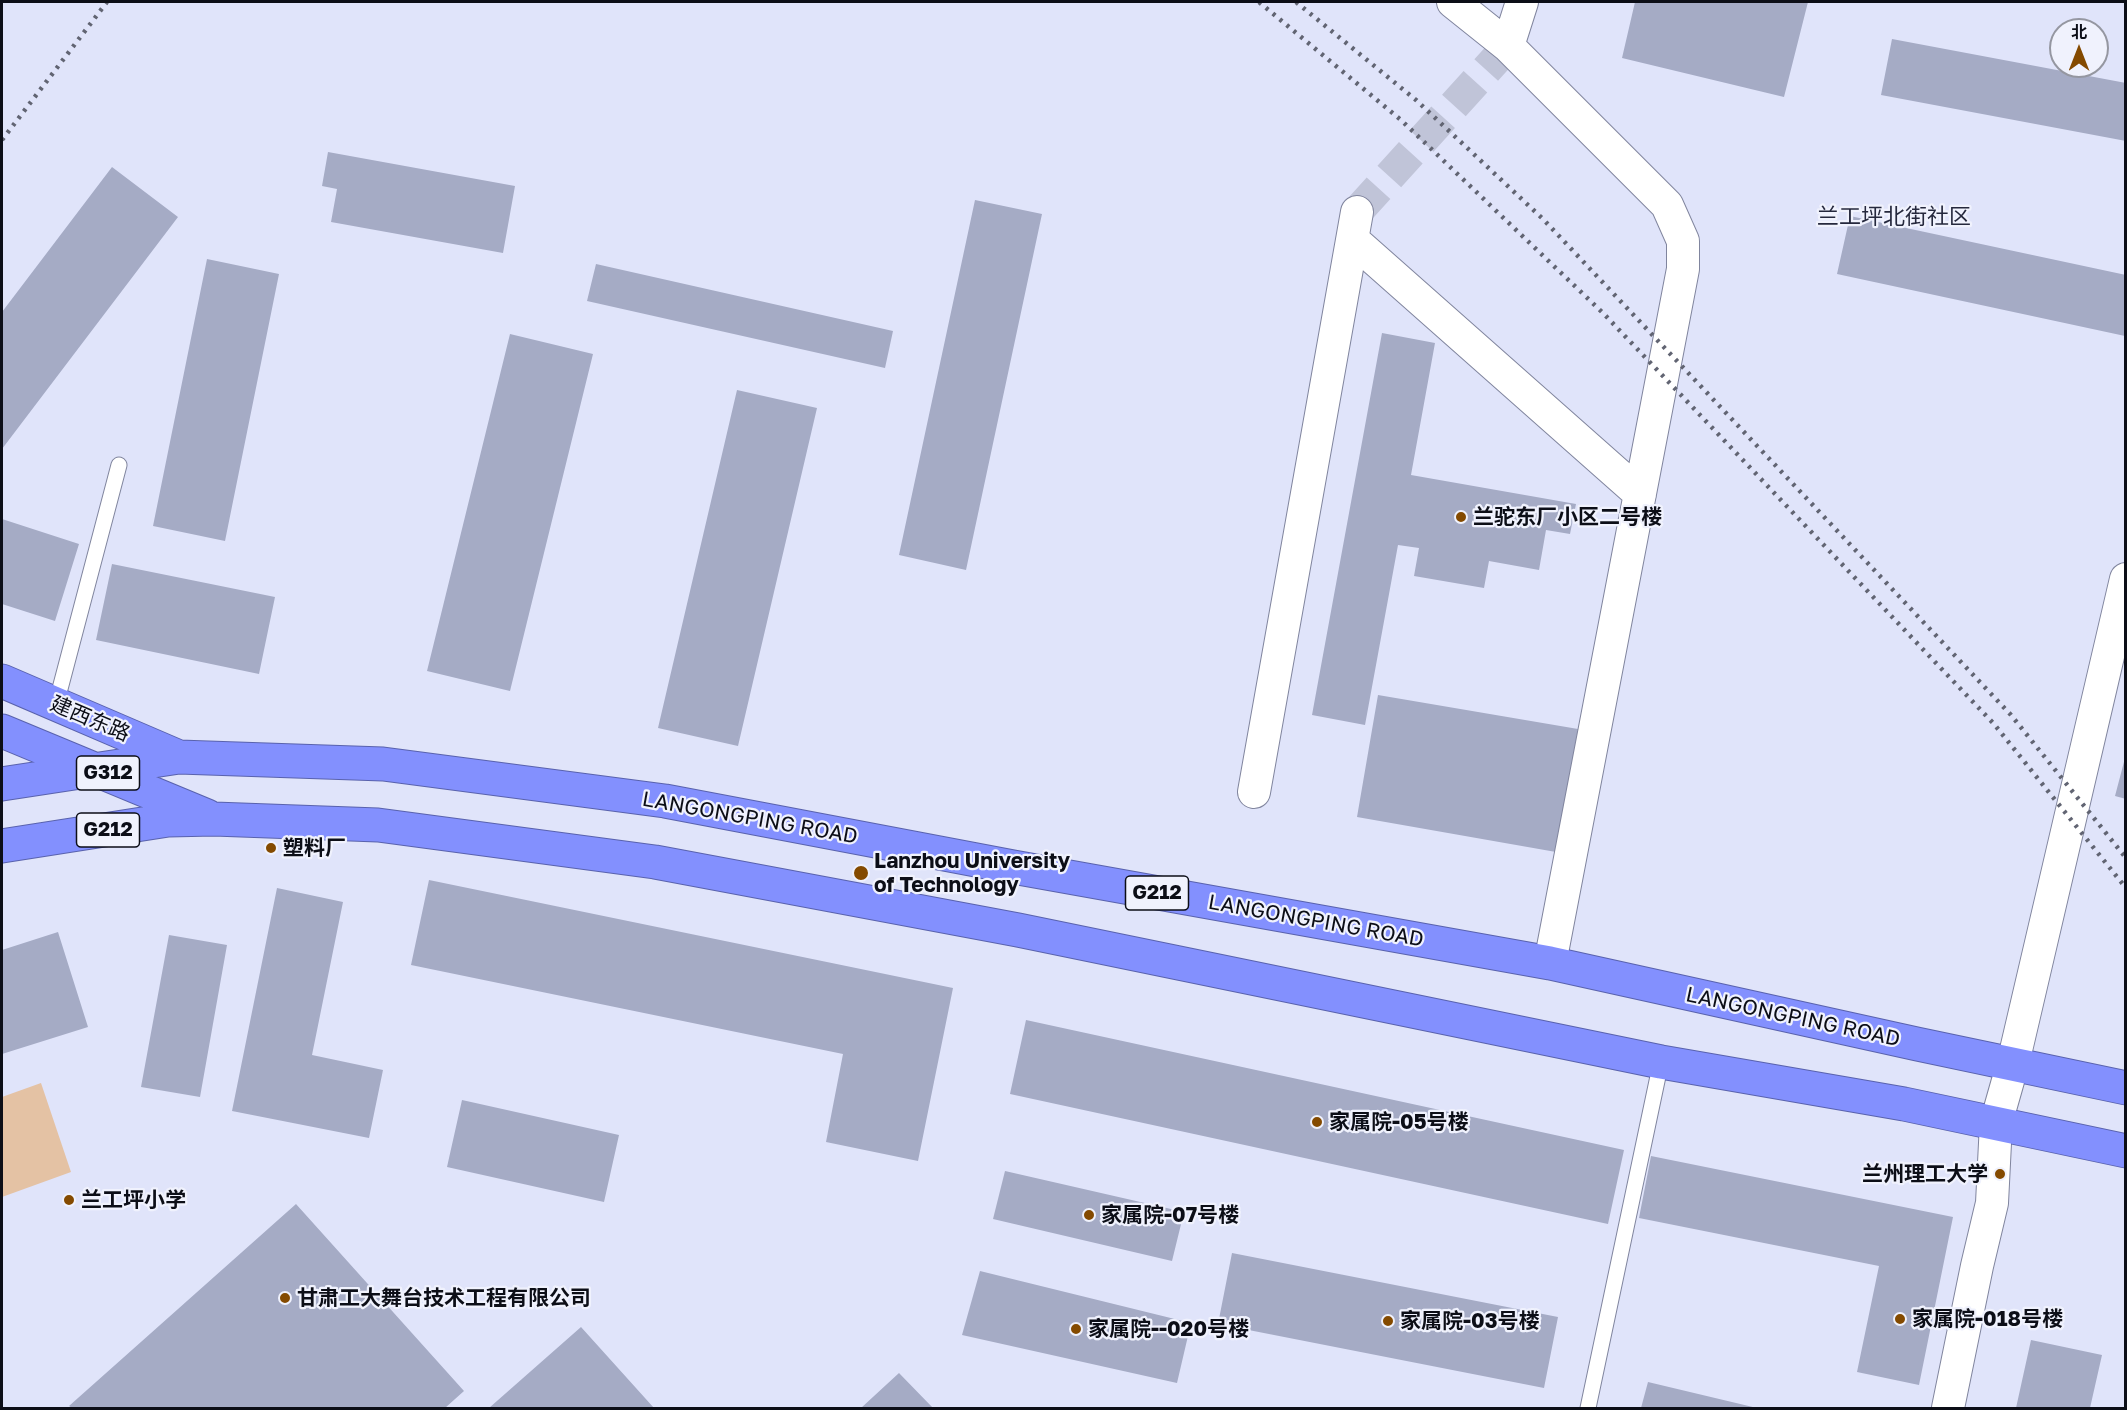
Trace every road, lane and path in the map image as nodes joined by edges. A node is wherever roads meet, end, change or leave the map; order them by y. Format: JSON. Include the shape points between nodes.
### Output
{"nodes":[{"id":1,"x":1453,"y":2,"type":"edge"},
{"id":2,"x":1522,"y":2,"type":"edge"},
{"id":3,"x":1508,"y":46,"type":"junction"},
{"id":4,"x":119,"y":465,"type":"dead end"},
{"id":5,"x":1640,"y":494,"type":"junction"},
{"id":6,"x":2126,"y":579,"type":"edge"},
{"id":7,"x":2,"y":681,"type":"edge"},
{"id":8,"x":56,"y":704,"type":"junction"},
{"id":9,"x":2,"y":731,"type":"edge"},
{"id":10,"x":179,"y":757,"type":"junction"},
{"id":11,"x":99,"y":770,"type":"junction"},
{"id":12,"x":2,"y":784,"type":"edge"},
{"id":13,"x":1254,"y":792,"type":"dead end"},
{"id":14,"x":214,"y":819,"type":"junction"},
{"id":15,"x":2,"y":846,"type":"edge"},
{"id":16,"x":1550,"y":963,"type":"junction"},
{"id":17,"x":1661,"y":1062,"type":"junction"},
{"id":18,"x":2013,"y":1063,"type":"junction"},
{"id":19,"x":2126,"y":1088,"type":"edge"},
{"id":20,"x":1996,"y":1123,"type":"junction"},
{"id":21,"x":2126,"y":1151,"type":"edge"},
{"id":22,"x":1588,"y":1408,"type":"edge"},
{"id":23,"x":1948,"y":1408,"type":"edge"}],
"edges":[{"from":1,"to":3,"type":"street"},
{"from":2,"to":3,"type":"street"},
{"from":3,"to":5,"type":"street","via":[[1667,205],[1683,241],[1683,269]]},
{"from":4,"to":8,"type":"lane"},
{"from":5,"to":13,"type":"street","via":[[1355,226]]},
{"from":5,"to":16,"type":"street"},
{"from":6,"to":18,"type":"street"},
{"from":7,"to":8,"type":"highway","name":"建西东路","number":"G312"},
{"from":8,"to":10,"type":"highway","name":"建西东路","number":"G312"},
{"from":9,"to":11,"type":"highway","name":"建西东路","number":"G312"},
{"from":10,"to":11,"type":"highway","number":"G212"},
{"from":10,"to":16,"type":"highway","name":"LANGONGPING ROAD","number":"G212","via":[[383,764],[665,801]]},
{"from":11,"to":12,"type":"highway","number":"G212"},
{"from":11,"to":14,"type":"highway","name":"建西东路","number":"G312"},
{"from":14,"to":15,"type":"highway","number":"G212","via":[[168,820]]},
{"from":14,"to":17,"type":"highway","number":"G212","via":[[378,825],[655,862],[1018,930]]},
{"from":16,"to":18,"type":"highway","name":"LANGONGPING ROAD","number":"G212"},
{"from":17,"to":20,"type":"highway","number":"G212"},
{"from":17,"to":22,"type":"lane"},
{"from":18,"to":19,"type":"highway","name":"LANGONGPING ROAD","number":"G212"},
{"from":18,"to":20,"type":"street"},
{"from":20,"to":21,"type":"highway","number":"G212"},
{"from":20,"to":23,"type":"street","via":[[1992,1203]]}]}
